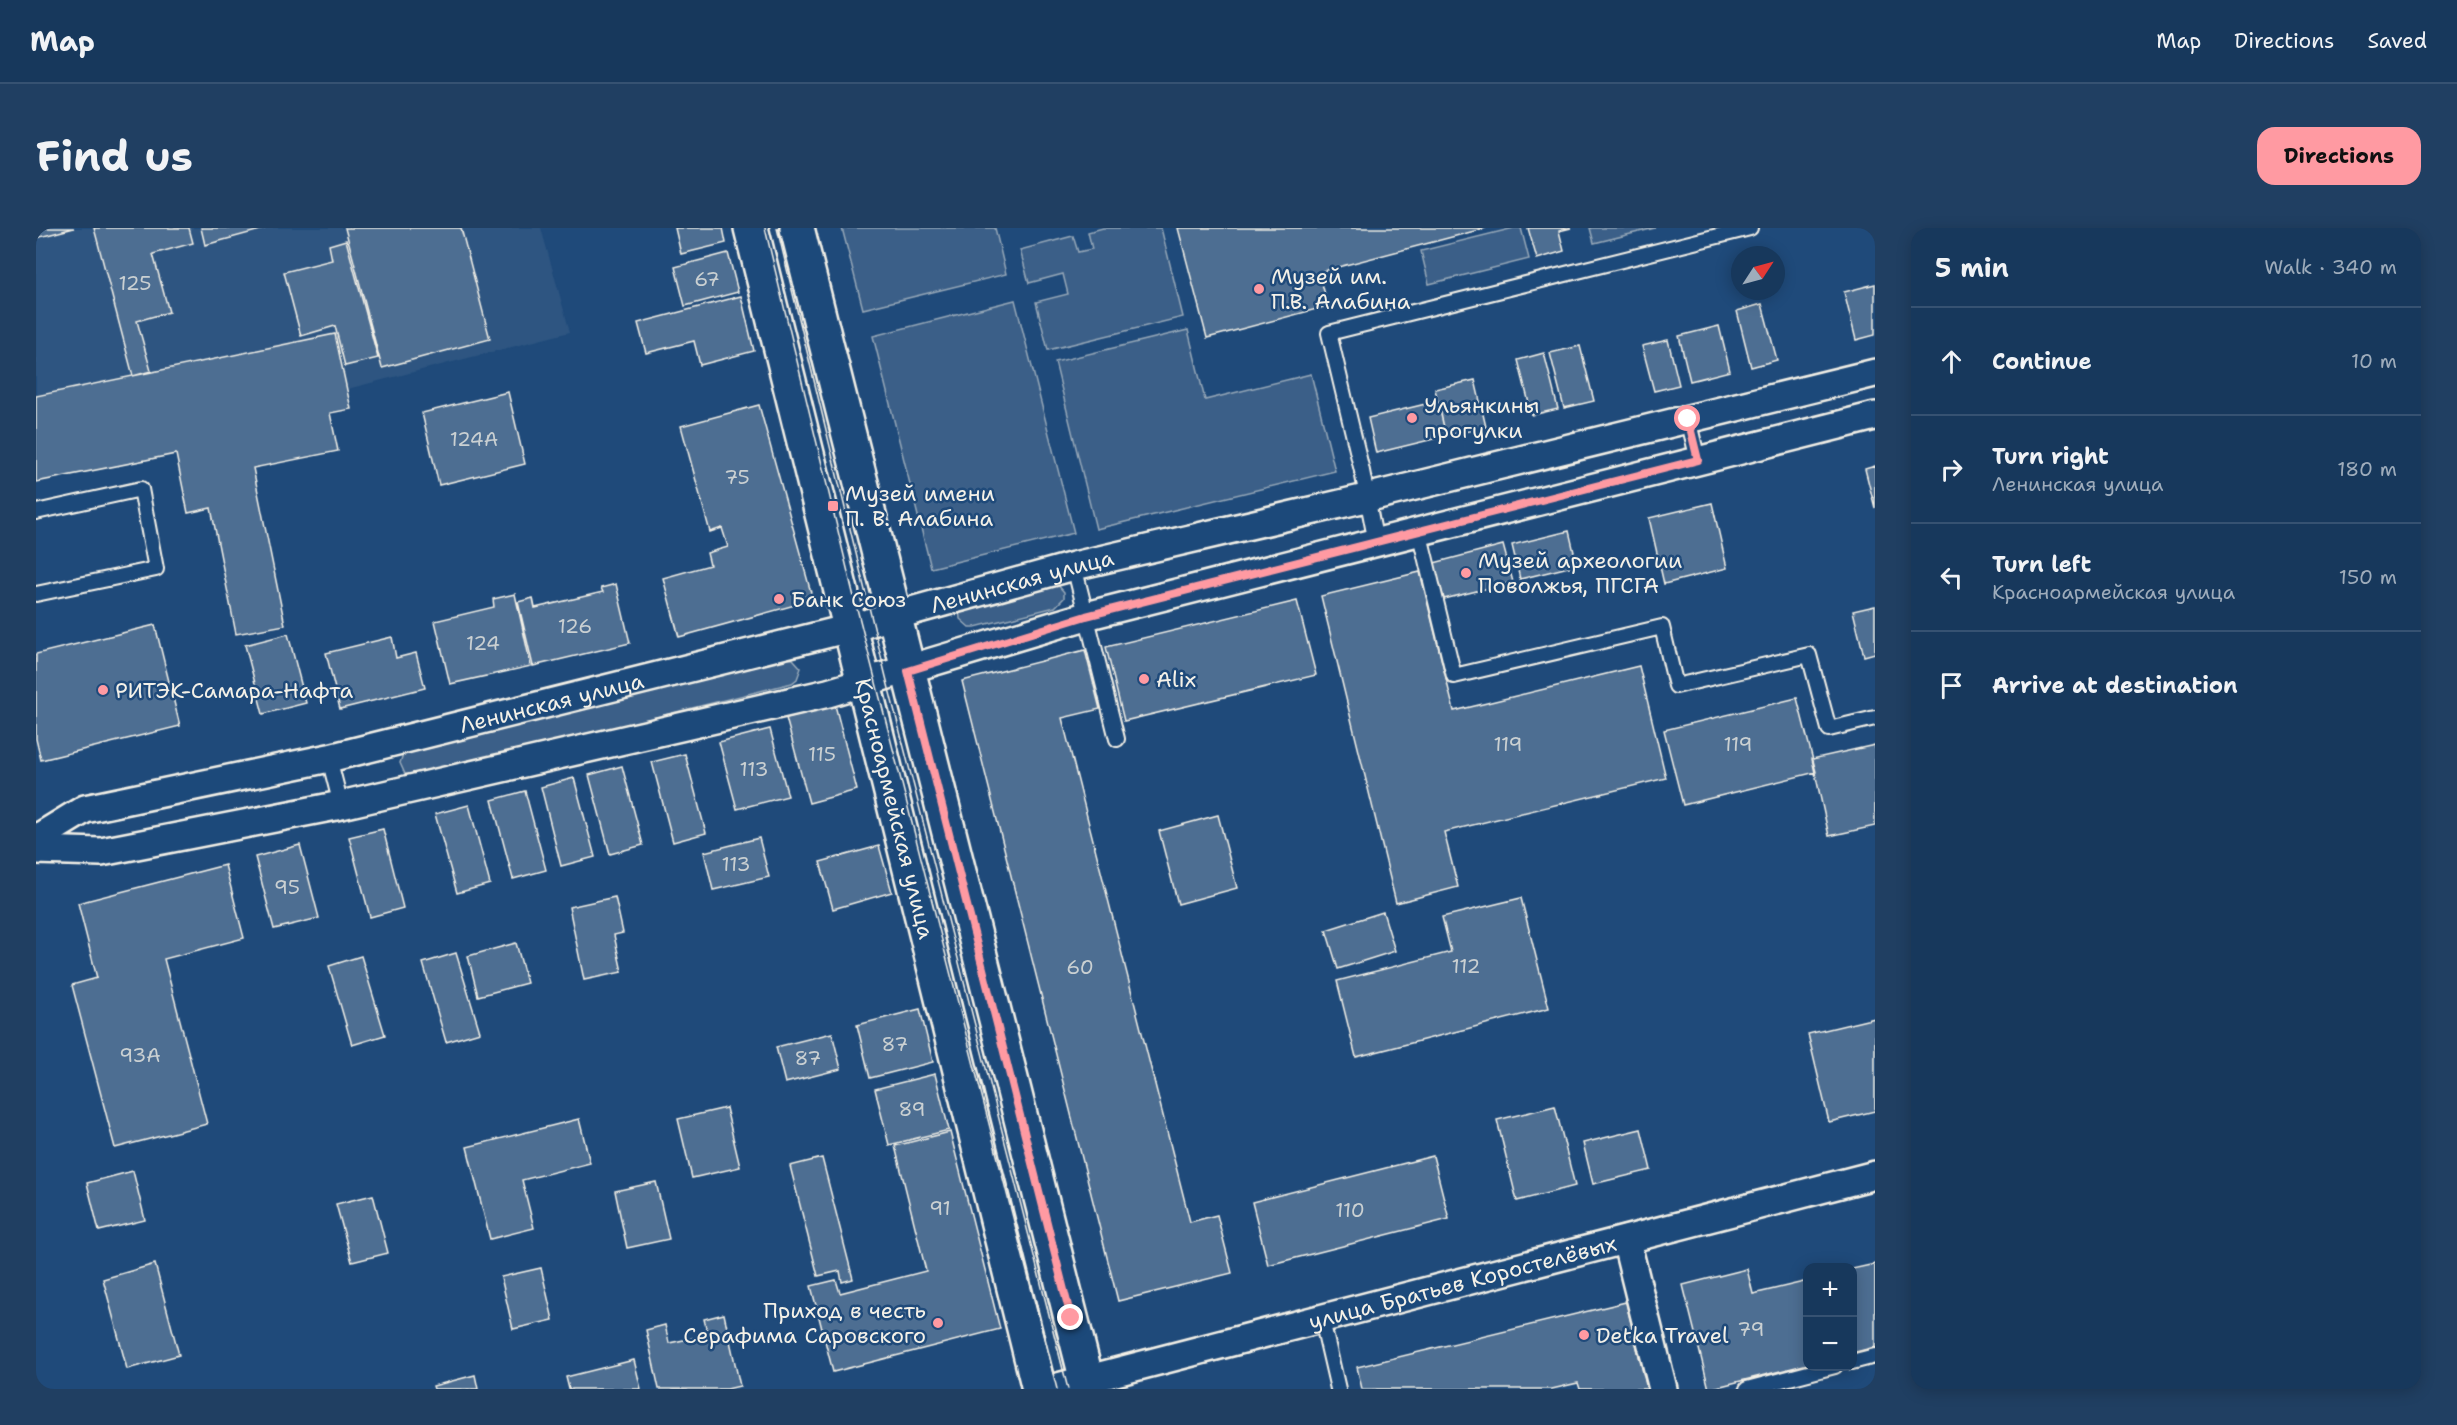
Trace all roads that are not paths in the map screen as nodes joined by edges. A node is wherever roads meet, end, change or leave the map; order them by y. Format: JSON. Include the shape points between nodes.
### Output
{"nodes":[{"id":1,"x":751,"y":228,"type":"edge"},
{"id":2,"x":797,"y":228,"type":"edge"},
{"id":3,"x":1750,"y":228,"type":"edge"},
{"id":4,"x":1875,"y":373,"type":"edge"},
{"id":5,"x":1875,"y":416,"type":"edge"},
{"id":6,"x":1688,"y":419,"type":"junction"},
{"id":7,"x":1698,"y":460,"type":"junction"},
{"id":8,"x":1366,"y":498,"type":"junction"},
{"id":9,"x":36,"y":513,"type":"edge"},
{"id":10,"x":1419,"y":531,"type":"junction"},
{"id":11,"x":1376,"y":543,"type":"junction"},
{"id":12,"x":1074,"y":566,"type":"junction"},
{"id":13,"x":36,"y":594,"type":"edge"},
{"id":14,"x":894,"y":615,"type":"junction"},
{"id":15,"x":1086,"y":616,"type":"junction"},
{"id":16,"x":850,"y":628,"type":"junction"},
{"id":17,"x":908,"y":671,"type":"junction"},
{"id":18,"x":864,"y":683,"type":"junction"},
{"id":19,"x":1875,"y":718,"type":"edge"},
{"id":20,"x":1117,"y":739,"type":"dead end"},
{"id":21,"x":329,"y":758,"type":"junction"},
{"id":22,"x":341,"y":805,"type":"junction"},
{"id":23,"x":36,"y":839,"type":"edge"},
{"id":24,"x":36,"y":850,"type":"edge"},
{"id":25,"x":1875,"y":1175,"type":"edge"},
{"id":26,"x":1626,"y":1240,"type":"junction"},
{"id":27,"x":1322,"y":1320,"type":"junction"},
{"id":28,"x":1875,"y":1356,"type":"edge"},
{"id":29,"x":1857,"y":1361,"type":"edge"},
{"id":30,"x":1816,"y":1371,"type":"edge"},
{"id":31,"x":1088,"y":1385,"type":"edge"},
{"id":32,"x":1039,"y":1389,"type":"edge"},
{"id":33,"x":1050,"y":1389,"type":"edge"},
{"id":34,"x":1338,"y":1389,"type":"edge"},
{"id":35,"x":1663,"y":1389,"type":"edge"},
{"id":36,"x":1747,"y":1389,"type":"edge"}],
"edges":[{"from":1,"to":16,"type":"main road","name":"Красноармейская улица"},
{"from":2,"to":14,"type":"main road","name":"Красноармейская улица"},
{"from":3,"to":8,"type":"lane","via":[[1329,333]]},
{"from":4,"to":6,"type":"street","name":"Ленинская улица"},
{"from":5,"to":7,"type":"street"},
{"from":6,"to":7,"type":"lane"},
{"from":6,"to":8,"type":"street","name":"Ленинская улица"},
{"from":7,"to":10,"type":"street"},
{"from":8,"to":11,"type":"lane"},
{"from":8,"to":12,"type":"street","name":"Ленинская улица"},
{"from":9,"to":13,"type":"lane","via":[[141,489],[156,569]]},
{"from":10,"to":11,"type":"street"},
{"from":10,"to":19,"type":"lane","via":[[1454,676],[1662,627],[1676,686],[1809,655],[1829,729]]},
{"from":11,"to":15,"type":"street"},
{"from":12,"to":14,"type":"street","name":"Ленинская улица"},
{"from":12,"to":15,"type":"lane"},
{"from":14,"to":16,"type":"street","name":"Ленинская улица"},
{"from":14,"to":17,"type":"main road","name":"Красноармейская улица"},
{"from":15,"to":17,"type":"street"},
{"from":15,"to":20,"type":"lane"},
{"from":16,"to":18,"type":"main road","name":"Красноармейская улица"},
{"from":16,"to":21,"type":"street","name":"Ленинская улица"},
{"from":17,"to":18,"type":"street"},
{"from":17,"to":31,"type":"main road","name":"Красноармейская улица"},
{"from":18,"to":22,"type":"street"},
{"from":18,"to":32,"type":"main road","name":"Красноармейская улица"},
{"from":21,"to":22,"type":"lane"},
{"from":21,"to":23,"type":"street","name":"Ленинская улица","via":[[85,809]]},
{"from":22,"to":24,"type":"street","via":[[101,852]]},
{"from":25,"to":26,"type":"street","name":"улица Братьев Коростелёвых"},
{"from":26,"to":27,"type":"street","name":"улица Братьев Коростелёвых"},
{"from":26,"to":35,"type":"street"},
{"from":27,"to":31,"type":"street","name":"улица Братьев Коростелёвых"},
{"from":27,"to":34,"type":"lane"},
{"from":28,"to":29,"type":"lane"},
{"from":30,"to":36,"type":"lane"},
{"from":31,"to":33,"type":"street","name":"улица Братьев Коростелёвых"}]}
